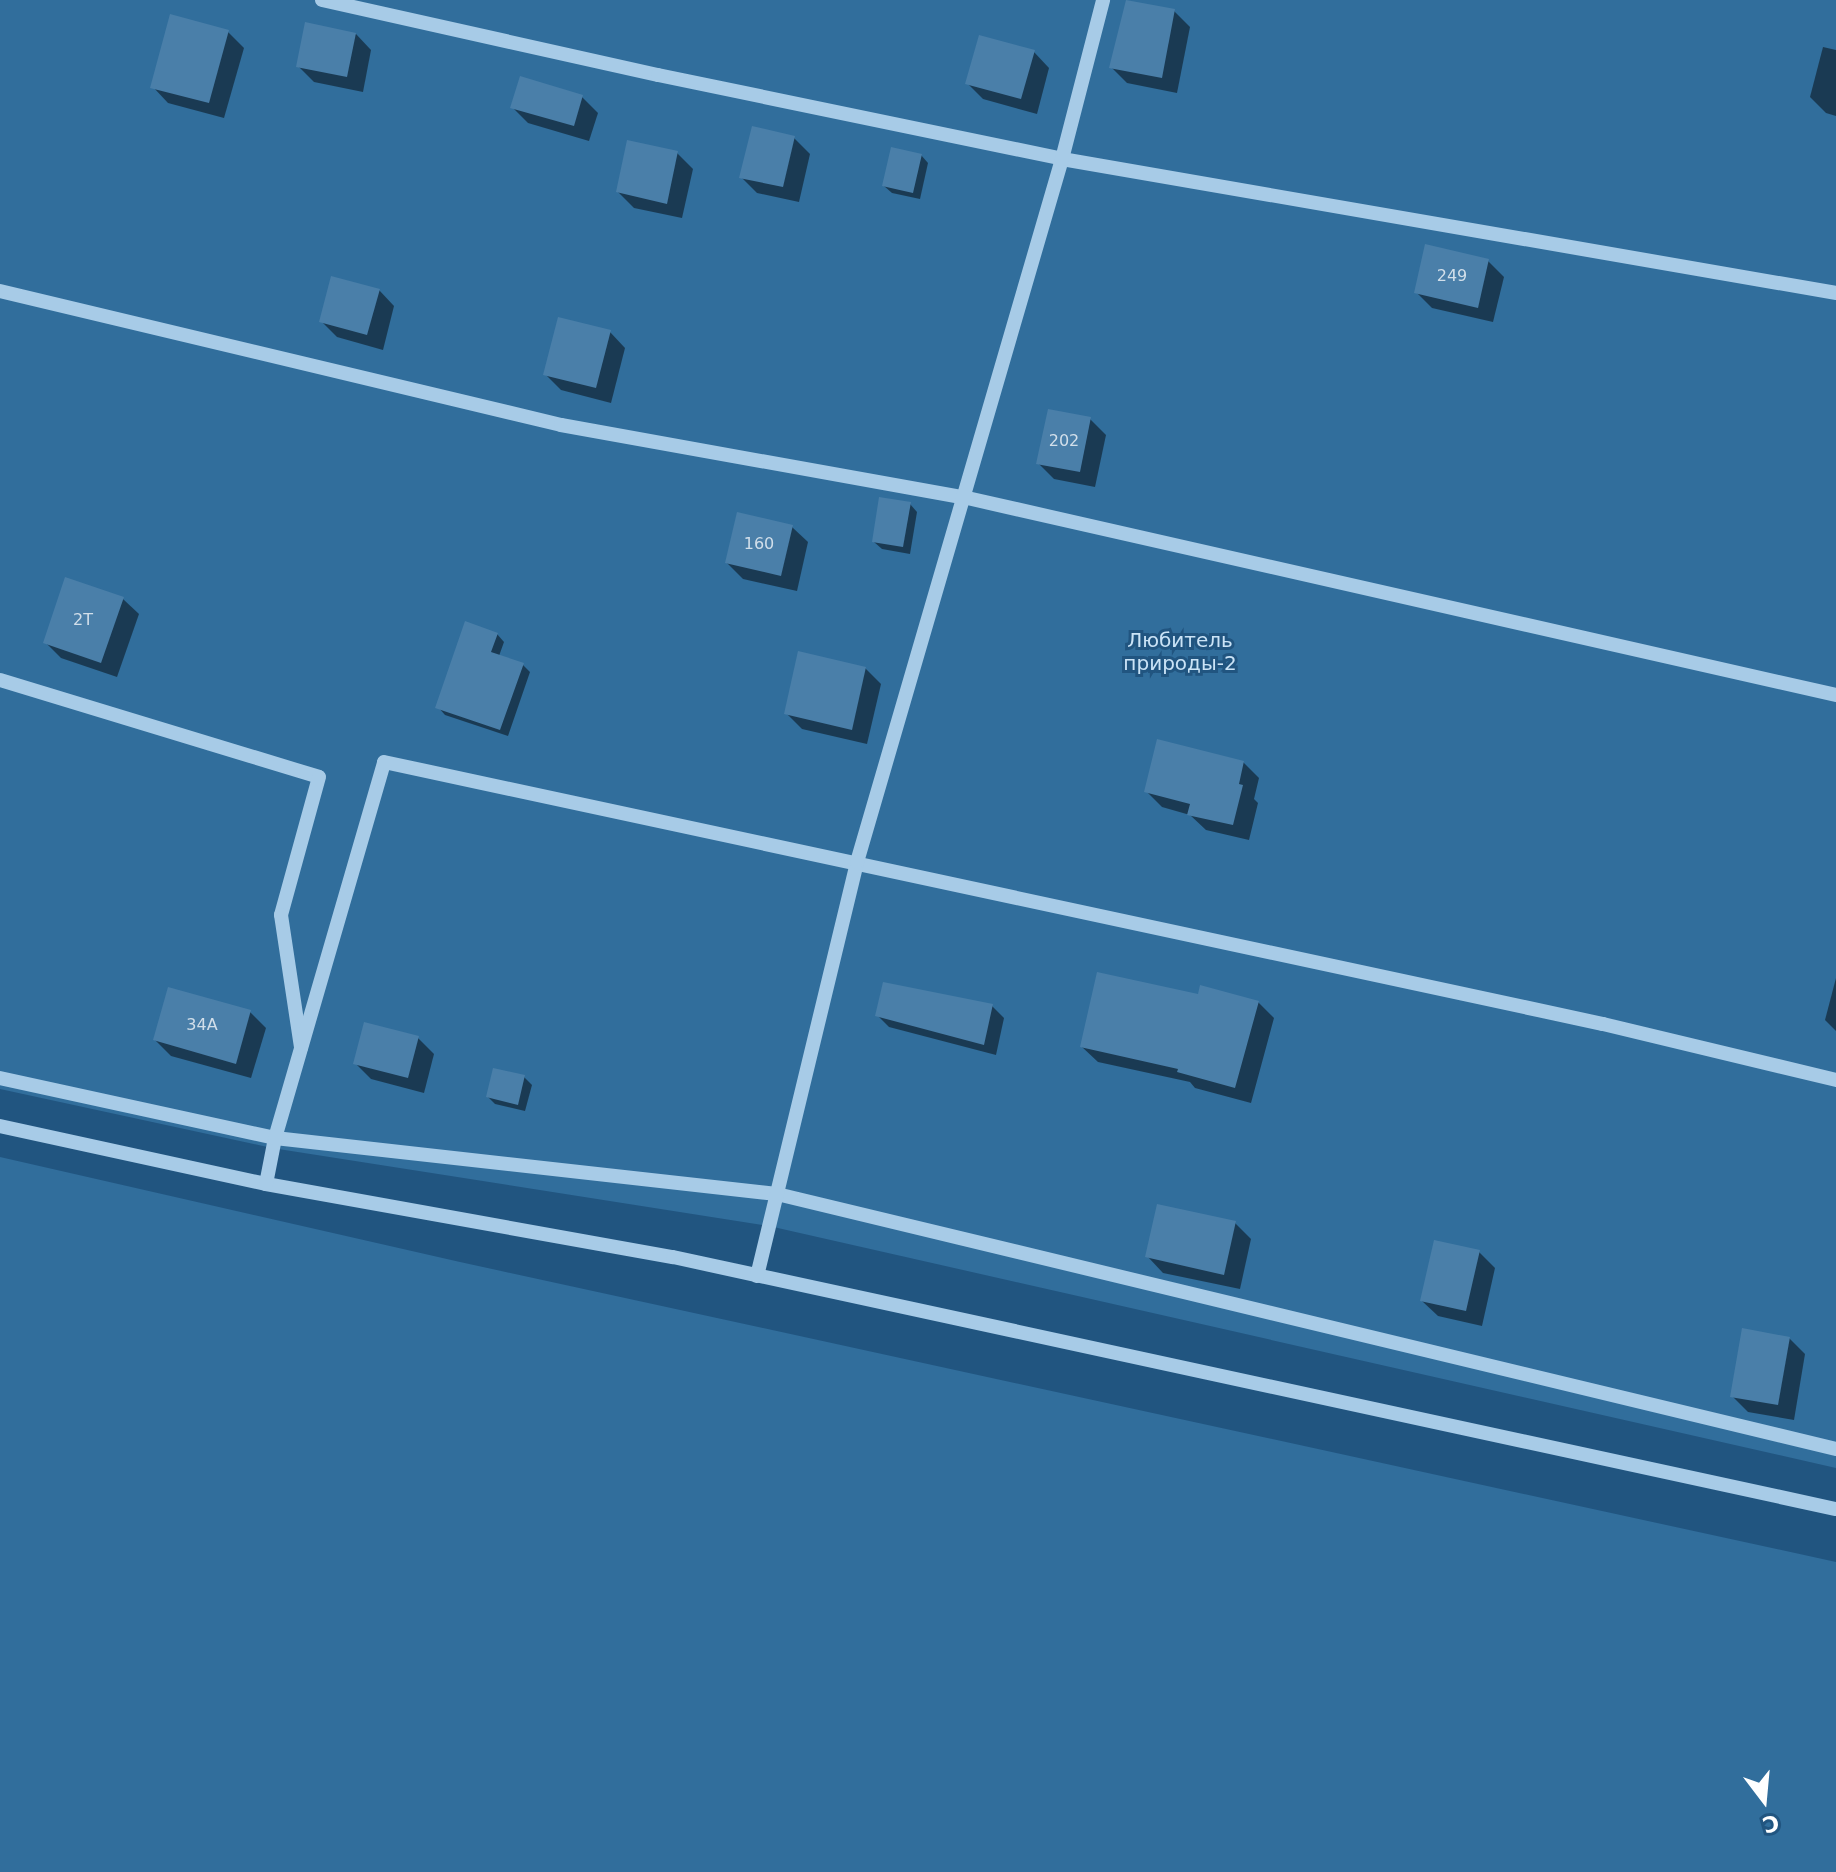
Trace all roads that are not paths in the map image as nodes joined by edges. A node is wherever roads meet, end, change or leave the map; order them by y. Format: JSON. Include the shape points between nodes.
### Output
{"nodes":[{"id":1,"x":322,"y":0,"type":"edge"},
{"id":2,"x":1103,"y":0,"type":"edge"},
{"id":3,"x":1062,"y":159,"type":"junction"},
{"id":4,"x":0,"y":291,"type":"edge"},
{"id":5,"x":1836,"y":293,"type":"edge"},
{"id":6,"x":963,"y":497,"type":"junction"},
{"id":7,"x":0,"y":680,"type":"edge"},
{"id":8,"x":1836,"y":695,"type":"edge"},
{"id":9,"x":857,"y":862,"type":"junction"},
{"id":10,"x":301,"y":1052,"type":"junction"},
{"id":11,"x":0,"y":1078,"type":"edge"},
{"id":12,"x":1836,"y":1080,"type":"edge"},
{"id":13,"x":0,"y":1126,"type":"edge"},
{"id":14,"x":275,"y":1138,"type":"junction"},
{"id":15,"x":266,"y":1184,"type":"junction"},
{"id":16,"x":777,"y":1194,"type":"junction"},
{"id":17,"x":757,"y":1276,"type":"junction"},
{"id":18,"x":1836,"y":1449,"type":"edge"},
{"id":19,"x":1836,"y":1509,"type":"edge"}],
"edges":[{"from":1,"to":3,"type":"street"},
{"from":2,"to":3,"type":"street"},
{"from":3,"to":5,"type":"street"},
{"from":3,"to":6,"type":"street"},
{"from":4,"to":6,"type":"street","via":[[561,425]]},
{"from":6,"to":8,"type":"street"},
{"from":6,"to":9,"type":"street"},
{"from":7,"to":10,"type":"street","via":[[319,777],[281,915]]},
{"from":9,"to":10,"type":"street","via":[[384,762]]},
{"from":9,"to":12,"type":"street","via":[[1603,1024]]},
{"from":9,"to":16,"type":"street"},
{"from":10,"to":14,"type":"street"},
{"from":11,"to":14,"type":"street"},
{"from":13,"to":15,"type":"street"},
{"from":14,"to":15,"type":"street"},
{"from":14,"to":16,"type":"street"},
{"from":15,"to":17,"type":"street"},
{"from":16,"to":17,"type":"street"},
{"from":16,"to":18,"type":"street"},
{"from":17,"to":19,"type":"street"}]}
